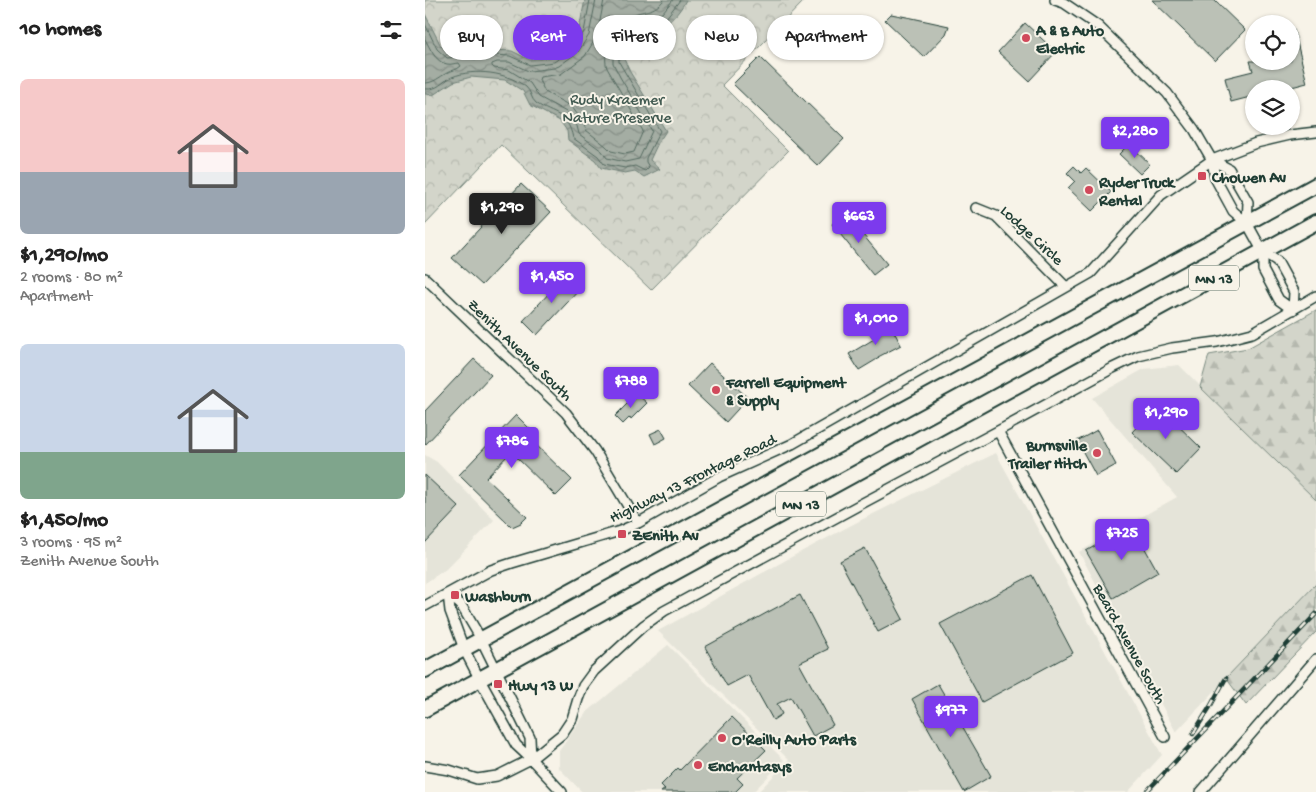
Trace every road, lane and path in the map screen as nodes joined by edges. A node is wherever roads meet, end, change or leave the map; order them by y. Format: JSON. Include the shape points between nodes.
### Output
{"nodes":[{"id":1,"x":1061,"y":1,"type":"edge"},
{"id":2,"x":1316,"y":132,"type":"edge"},
{"id":3,"x":1212,"y":160,"type":"junction"},
{"id":4,"x":1316,"y":185,"type":"edge"},
{"id":5,"x":976,"y":208,"type":"dead end"},
{"id":6,"x":1316,"y":222,"type":"edge"},
{"id":7,"x":1247,"y":223,"type":"junction"},
{"id":8,"x":1263,"y":252,"type":"junction"},
{"id":9,"x":425,"y":278,"type":"edge"},
{"id":10,"x":1066,"y":287,"type":"junction"},
{"id":11,"x":1316,"y":296,"type":"edge"},
{"id":12,"x":1293,"y":310,"type":"junction"},
{"id":13,"x":998,"y":431,"type":"junction"},
{"id":14,"x":638,"y":523,"type":"junction"},
{"id":15,"x":448,"y":594,"type":"junction"},
{"id":16,"x":425,"y":606,"type":"edge"},
{"id":17,"x":481,"y":639,"type":"junction"},
{"id":18,"x":465,"y":649,"type":"junction"},
{"id":19,"x":1316,"y":659,"type":"edge"},
{"id":20,"x":425,"y":670,"type":"edge"},
{"id":21,"x":497,"y":671,"type":"junction"},
{"id":22,"x":480,"y":680,"type":"junction"},
{"id":23,"x":425,"y":709,"type":"edge"},
{"id":24,"x":1165,"y":737,"type":"dead end"},
{"id":25,"x":531,"y":759,"type":"junction"},
{"id":26,"x":425,"y":766,"type":"edge"},
{"id":27,"x":562,"y":792,"type":"edge"},
{"id":28,"x":1201,"y":792,"type":"edge"}],
"edges":[{"from":1,"to":3,"type":"street","via":[[1099,26],[1167,93]]},
{"from":2,"to":3,"type":"street","name":"Highway 13 Frontage Road","via":[[1256,143]]},
{"from":3,"to":7,"type":"street","via":[[1215,178],[1233,211]]},
{"from":3,"to":7,"type":"street","via":[[1229,169],[1243,194],[1247,202]]},
{"from":3,"to":10,"type":"street","name":"Highway 13 Frontage Road","via":[[1161,195],[1091,273]]},
{"from":4,"to":7,"type":"highway","number":"MN 13"},
{"from":5,"to":10,"type":"street","name":"Lodge Circle","via":[[995,216]]},
{"from":6,"to":8,"type":"highway","number":"MN 13"},
{"from":7,"to":8,"type":"street"},
{"from":7,"to":17,"type":"highway","number":"MN 13"},
{"from":8,"to":12,"type":"street","via":[[1263,270],[1279,300]]},
{"from":8,"to":12,"type":"street","via":[[1277,260],[1294,292]]},
{"from":8,"to":21,"type":"highway","number":"MN 13"},
{"from":9,"to":14,"type":"street","name":"Zenith Avenue South","via":[[566,413],[595,451]]},
{"from":10,"to":14,"type":"street","name":"Highway 13 Frontage Road","via":[[793,444],[719,477]]},
{"from":11,"to":12,"type":"street"},
{"from":12,"to":13,"type":"street","via":[[1252,332],[1217,342],[1138,356]]},
{"from":13,"to":24,"type":"street","name":"Beard Avenue South"},
{"from":13,"to":25,"type":"street","via":[[664,611],[594,671],[583,686],[572,719],[562,734]]},
{"from":14,"to":15,"type":"street","name":"Highway 13 Frontage Road","via":[[603,537],[498,568]]},
{"from":15,"to":16,"type":"street","name":"Highway 13 Frontage Road"},
{"from":15,"to":17,"type":"street","via":[[461,605]]},
{"from":15,"to":18,"type":"street","via":[[449,611]]},
{"from":17,"to":18,"type":"highway","number":"MN 13"},
{"from":17,"to":21,"type":"street"},
{"from":18,"to":20,"type":"highway","number":"MN 13"},
{"from":18,"to":22,"type":"street"},
{"from":19,"to":28,"type":"street"},
{"from":21,"to":22,"type":"highway","number":"MN 13"},
{"from":21,"to":25,"type":"street","via":[[530,738]]},
{"from":22,"to":23,"type":"highway","number":"MN 13"},
{"from":22,"to":25,"type":"street","via":[[516,745]]},
{"from":25,"to":26,"type":"street","via":[[497,776],[477,779]]},
{"from":25,"to":27,"type":"street"}]}
